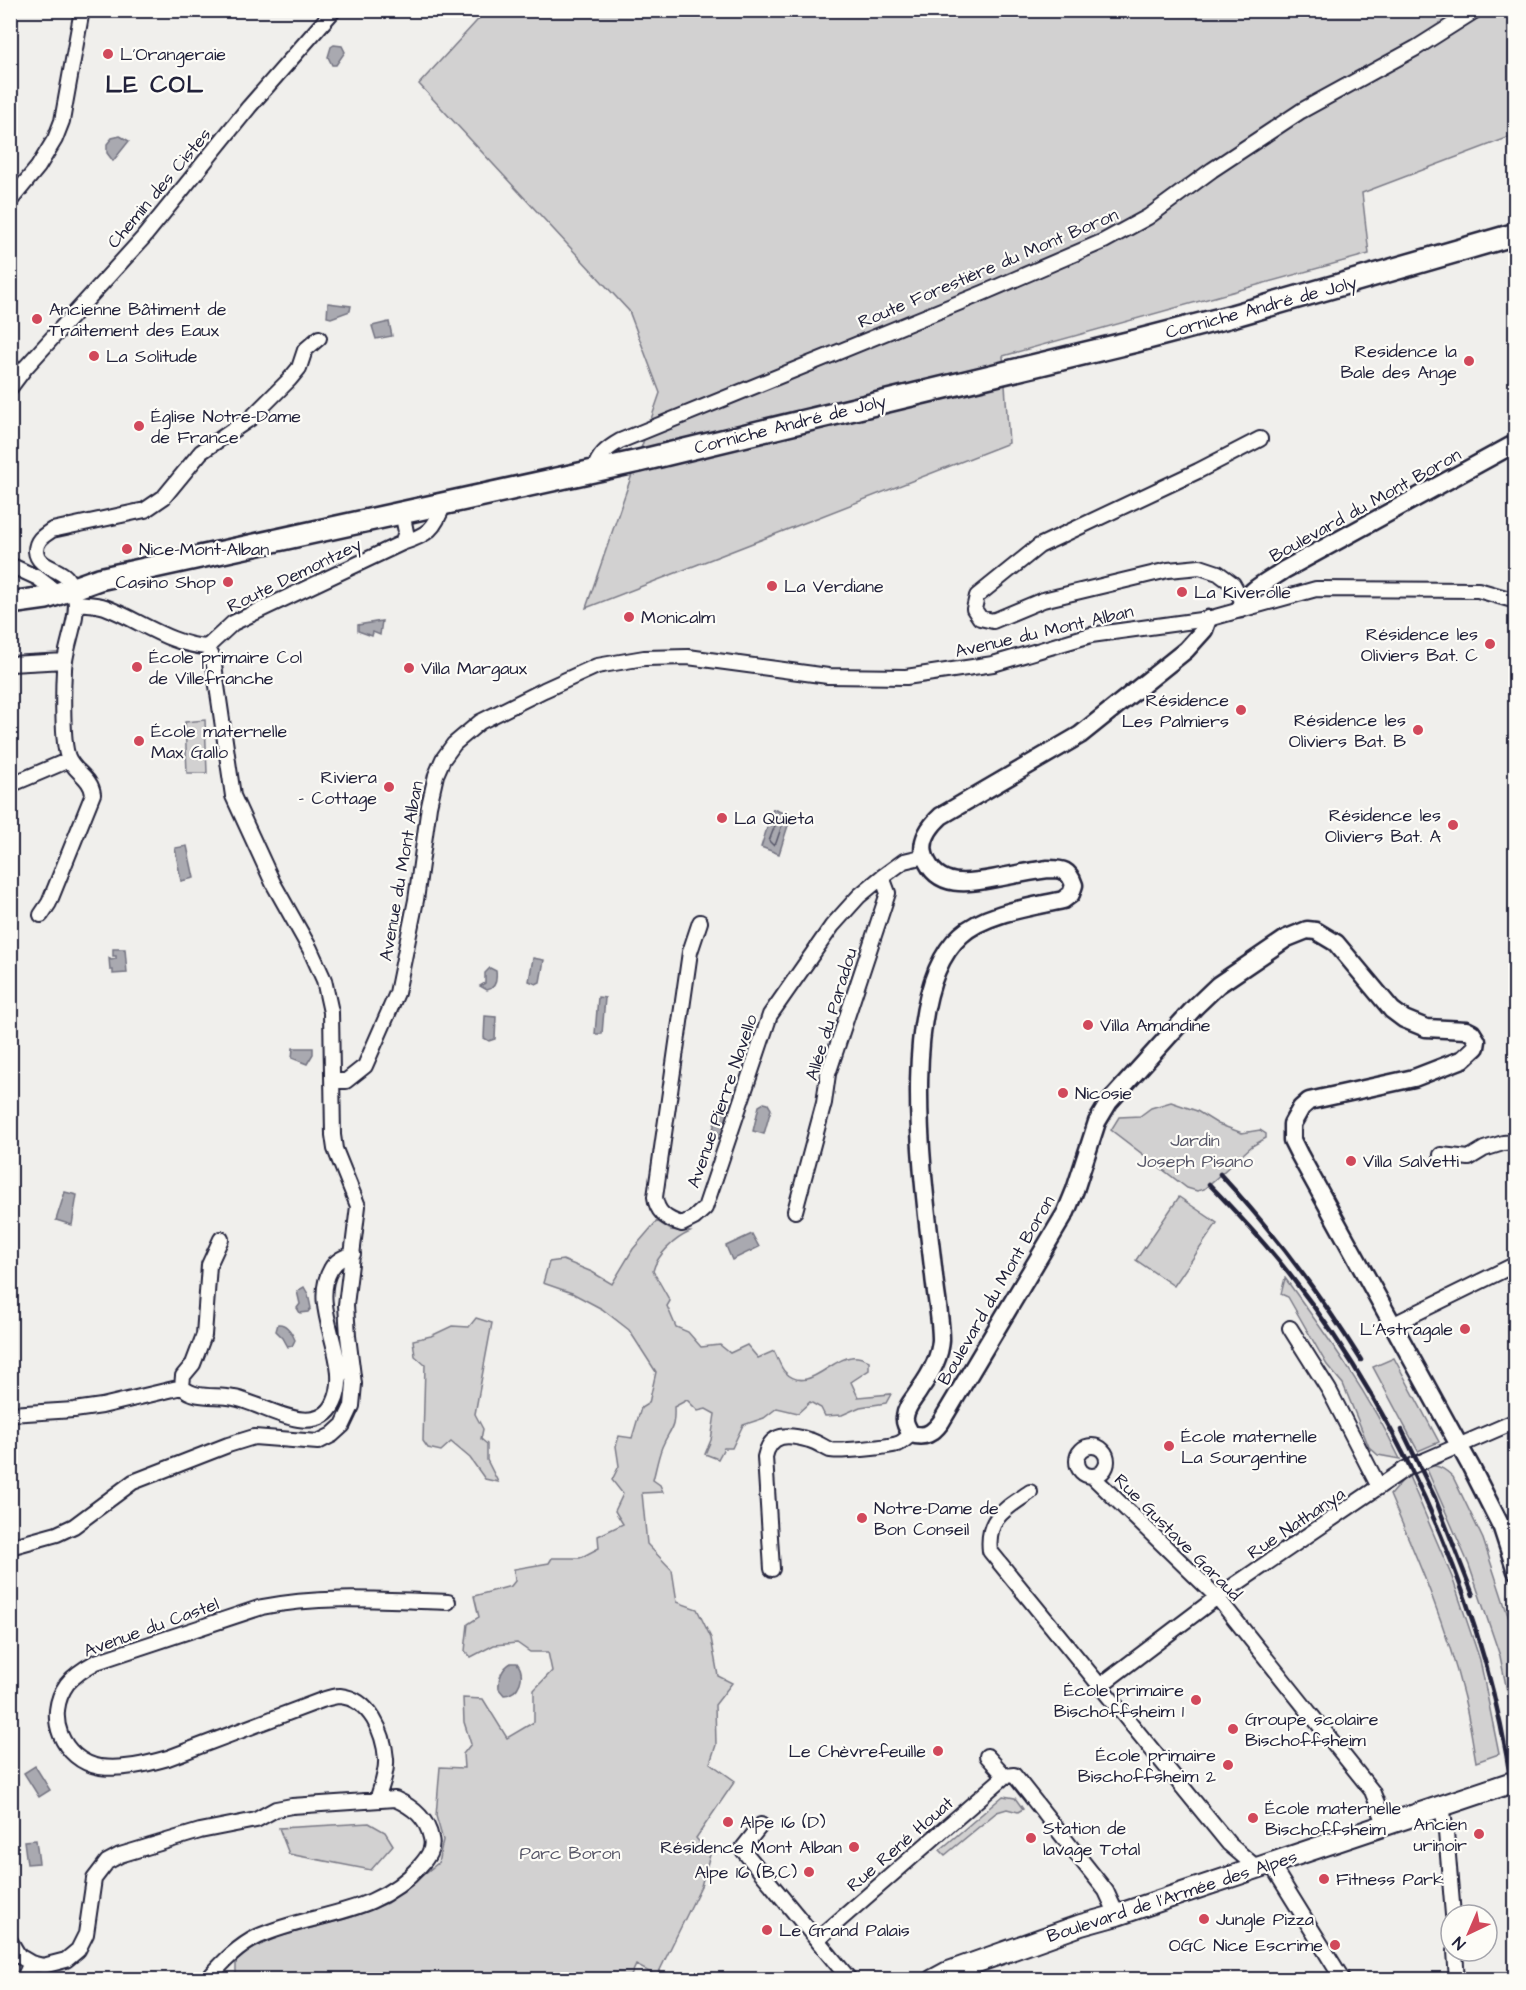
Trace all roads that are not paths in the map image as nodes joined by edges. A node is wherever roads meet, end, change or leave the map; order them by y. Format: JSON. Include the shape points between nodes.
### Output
{"nodes":[{"id":1,"x":82,"y":10,"type":"edge"},
{"id":2,"x":334,"y":10,"type":"edge"},
{"id":3,"x":1476,"y":10,"type":"edge"},
{"id":4,"x":10,"y":201,"type":"edge"},
{"id":5,"x":1515,"y":234,"type":"edge"},
{"id":6,"x":319,"y":338,"type":"dead end"},
{"id":7,"x":10,"y":388,"type":"edge"},
{"id":8,"x":1260,"y":439,"type":"dead end"},
{"id":9,"x":1515,"y":443,"type":"edge"},
{"id":10,"x":594,"y":470,"type":"junction"},
{"id":11,"x":444,"y":503,"type":"junction"},
{"id":12,"x":402,"y":512,"type":"junction"},
{"id":13,"x":402,"y":543,"type":"junction"},
{"id":14,"x":10,"y":565,"type":"edge"},
{"id":15,"x":70,"y":595,"type":"junction"},
{"id":16,"x":1515,"y":601,"type":"edge"},
{"id":17,"x":10,"y":603,"type":"edge"},
{"id":18,"x":1241,"y":606,"type":"junction"},
{"id":19,"x":1208,"y":619,"type":"junction"},
{"id":20,"x":207,"y":647,"type":"junction"},
{"id":21,"x":64,"y":661,"type":"junction"},
{"id":22,"x":10,"y":664,"type":"edge"},
{"id":23,"x":69,"y":760,"type":"junction"},
{"id":24,"x":10,"y":785,"type":"edge"},
{"id":25,"x":925,"y":856,"type":"junction"},
{"id":26,"x":882,"y":877,"type":"junction"},
{"id":27,"x":41,"y":915,"type":"dead end"},
{"id":28,"x":700,"y":922,"type":"dead end"},
{"id":29,"x":333,"y":1081,"type":"junction"},
{"id":30,"x":1515,"y":1142,"type":"edge"},
{"id":31,"x":1441,"y":1155,"type":"dead end"},
{"id":32,"x":795,"y":1211,"type":"dead end"},
{"id":33,"x":221,"y":1239,"type":"dead end"},
{"id":34,"x":353,"y":1254,"type":"junction"},
{"id":35,"x":1515,"y":1264,"type":"edge"},
{"id":36,"x":348,"y":1286,"type":"junction"},
{"id":37,"x":326,"y":1287,"type":"junction"},
{"id":38,"x":1394,"y":1324,"type":"junction"},
{"id":39,"x":1290,"y":1328,"type":"dead end"},
{"id":40,"x":182,"y":1386,"type":"junction"},
{"id":41,"x":10,"y":1414,"type":"edge"},
{"id":42,"x":1515,"y":1421,"type":"edge"},
{"id":43,"x":911,"y":1434,"type":"junction"},
{"id":44,"x":1460,"y":1445,"type":"junction"},
{"id":45,"x":1093,"y":1477,"type":"dead end"},
{"id":46,"x":1379,"y":1487,"type":"junction"},
{"id":47,"x":1030,"y":1492,"type":"dead end"},
{"id":48,"x":10,"y":1547,"type":"edge"},
{"id":49,"x":772,"y":1569,"type":"dead end"},
{"id":50,"x":1515,"y":1571,"type":"edge"},
{"id":51,"x":1217,"y":1597,"type":"junction"},
{"id":52,"x":448,"y":1602,"type":"dead end"},
{"id":53,"x":1101,"y":1685,"type":"junction"},
{"id":54,"x":987,"y":1756,"type":"dead end"},
{"id":55,"x":1005,"y":1776,"type":"junction"},
{"id":56,"x":1515,"y":1781,"type":"edge"},
{"id":57,"x":376,"y":1800,"type":"junction"},
{"id":58,"x":1442,"y":1806,"type":"junction"},
{"id":59,"x":761,"y":1825,"type":"dead end"},
{"id":60,"x":1386,"y":1825,"type":"junction"},
{"id":61,"x":1264,"y":1866,"type":"junction"},
{"id":62,"x":1452,"y":1903,"type":"edge"},
{"id":63,"x":1117,"y":1915,"type":"junction"},
{"id":64,"x":818,"y":1939,"type":"junction"},
{"id":65,"x":10,"y":1941,"type":"edge"},
{"id":66,"x":31,"y":1963,"type":"junction"},
{"id":67,"x":1456,"y":1963,"type":"edge"},
{"id":68,"x":23,"y":1980,"type":"edge"},
{"id":69,"x":207,"y":1980,"type":"edge"},
{"id":70,"x":850,"y":1980,"type":"edge"},
{"id":71,"x":933,"y":1980,"type":"edge"},
{"id":72,"x":1342,"y":1980,"type":"edge"},
{"id":73,"x":1457,"y":1980,"type":"edge"}],
"edges":[{"from":1,"to":4,"type":"street","via":[[55,140]]},
{"from":2,"to":7,"type":"street","name":"Chemin des Cistes","via":[[143,238]]},
{"from":3,"to":10,"type":"street","name":"Route Forestière du Mont Boron","via":[[1301,111],[1148,218],[1104,241],[620,441],[598,457]]},
{"from":5,"to":10,"type":"main road","name":"Corniche André de Joly","via":[[1196,326]]},
{"from":6,"to":15,"type":"street","via":[[305,350],[299,368],[289,380],[251,418],[201,452],[164,497],[145,510],[52,530],[41,538],[36,555],[66,576]]},
{"from":8,"to":18,"type":"street","via":[[1038,546],[977,596],[974,609],[980,618],[993,621],[1043,600],[1168,570],[1200,567],[1233,584]]},
{"from":9,"to":18,"type":"street","name":"Boulevard du Mont Boron","via":[[1284,570],[1257,588]]},
{"from":10,"to":11,"type":"main road","name":"Corniche André de Joly"},
{"from":11,"to":12,"type":"main road","name":"Corniche André de Joly"},
{"from":11,"to":13,"type":"street","name":"Route Demontzey","via":[[429,531]]},
{"from":12,"to":13,"type":"street","via":[[406,532]]},
{"from":12,"to":15,"type":"main road","name":"Corniche André de Joly","via":[[99,579]]},
{"from":13,"to":20,"type":"street","name":"Route Demontzey","via":[[233,623]]},
{"from":14,"to":15,"type":"street"},
{"from":15,"to":17,"type":"main road","name":"Corniche André de Joly"},
{"from":15,"to":20,"type":"street","via":[[194,646]]},
{"from":15,"to":21,"type":"street"},
{"from":16,"to":18,"type":"street","name":"Avenue du Mont Alban","via":[[1478,590],[1316,589]]},
{"from":18,"to":19,"type":"street","name":"Avenue du Mont Alban"},
{"from":19,"to":25,"type":"street","via":[[1204,630],[1186,650],[1080,735],[941,816],[926,835]]},
{"from":19,"to":29,"type":"street","name":"Avenue du Mont Alban","via":[[1091,635],[993,664],[906,677],[828,676],[688,657],[644,658],[597,666],[480,722],[454,744],[436,775],[397,993],[365,1066],[345,1081]]},
{"from":20,"to":29,"type":"street","via":[[214,666],[233,796],[324,980],[331,1012]]},
{"from":21,"to":22,"type":"street"},
{"from":21,"to":23,"type":"street","via":[[65,745]]},
{"from":23,"to":24,"type":"street"},
{"from":23,"to":27,"type":"street","via":[[90,784],[93,794]]},
{"from":25,"to":26,"type":"street","via":[[904,861]]},
{"from":25,"to":43,"type":"street","name":"Boulevard du Mont Boron","via":[[933,870],[953,882],[1061,869],[1071,875],[1074,885],[1064,900],[989,919],[961,934],[944,957],[929,991],[919,1094],[941,1340],[935,1364],[908,1407],[906,1426]]},
{"from":26,"to":28,"type":"street","name":"Avenue Pierre Navello","via":[[832,926],[770,1015],[705,1208],[682,1224],[662,1214],[655,1197],[690,952]]},
{"from":26,"to":32,"type":"street","name":"Allée du Paradou","via":[[888,893],[828,1074]]},
{"from":29,"to":34,"type":"street","via":[[335,1149],[358,1206]]},
{"from":30,"to":31,"type":"street","via":[[1484,1149],[1469,1158]]},
{"from":33,"to":40,"type":"street","via":[[209,1265],[204,1335],[193,1364],[183,1376]]},
{"from":34,"to":36,"type":"street"},
{"from":34,"to":37,"type":"street","via":[[339,1259],[330,1269]]},
{"from":35,"to":38,"type":"street"},
{"from":36,"to":37,"type":"street"},
{"from":36,"to":48,"type":"street","via":[[352,1406],[343,1425],[332,1435],[318,1442],[254,1437],[228,1445],[133,1482],[57,1534]]},
{"from":37,"to":40,"type":"street","via":[[324,1303],[338,1363],[339,1392],[332,1407],[321,1417],[293,1418],[235,1398],[190,1394]]},
{"from":38,"to":43,"type":"street","name":"Boulevard du Mont Boron","via":[[1292,1140],[1292,1124],[1309,1101],[1414,1078],[1463,1059],[1477,1041],[1466,1030],[1426,1028],[1404,1018],[1392,1010],[1336,943],[1317,931],[1307,930],[1287,938],[1218,985],[1109,1102],[1097,1122],[1066,1212],[1014,1301],[941,1422],[927,1436]]},
{"from":38,"to":44,"type":"street","name":"Boulevard du Mont Boron"},
{"from":39,"to":46,"type":"street","via":[[1329,1390]]},
{"from":40,"to":41,"type":"street","via":[[102,1406]]},
{"from":42,"to":44,"type":"street","name":"Rue Nathanya"},
{"from":43,"to":49,"type":"street","via":[[890,1446],[832,1451],[787,1435],[773,1441],[765,1457]]},
{"from":44,"to":46,"type":"street","name":"Rue Nathanya","via":[[1405,1469]]},
{"from":44,"to":50,"type":"street","name":"Boulevard du Mont Boron","via":[[1502,1528]]},
{"from":45,"to":51,"type":"street","name":"Rue Gustave Garaud"},
{"from":46,"to":51,"type":"street","name":"Rue Nathanya"},
{"from":47,"to":53,"type":"street","via":[[998,1515],[991,1526],[990,1551]]},
{"from":51,"to":53,"type":"street","name":"Rue Nathanya"},
{"from":51,"to":60,"type":"street","name":"Rue Gustave Garaud","via":[[1372,1791]]},
{"from":52,"to":57,"type":"street","name":"Avenue du Castel","via":[[325,1599],[262,1607],[96,1662],[78,1672],[60,1701],[56,1717],[63,1742],[84,1761],[114,1768],[168,1758],[330,1698],[355,1700],[368,1711],[380,1731],[386,1760]]},
{"from":53,"to":61,"type":"street","via":[[1229,1844]]},
{"from":54,"to":55,"type":"street"},
{"from":55,"to":63,"type":"street","via":[[1018,1779],[1106,1891]]},
{"from":55,"to":64,"type":"street","name":"Rue René Houat"},
{"from":56,"to":58,"type":"main road","name":"Boulevard de l'Armée des Alpes"},
{"from":57,"to":66,"type":"street","via":[[276,1809],[256,1820],[200,1831],[120,1855],[107,1862],[94,1879],[86,1935],[78,1950],[54,1964]]},
{"from":57,"to":69,"type":"street","via":[[395,1799],[411,1806],[429,1828],[429,1855],[417,1869],[378,1899],[261,1935],[244,1944]]},
{"from":58,"to":60,"type":"main road","name":"Boulevard de l'Armée des Alpes"},
{"from":58,"to":62,"type":"street"},
{"from":59,"to":64,"type":"street","via":[[742,1850]]},
{"from":60,"to":61,"type":"main road","name":"Boulevard de l'Armée des Alpes"},
{"from":61,"to":63,"type":"main road","name":"Boulevard de l'Armée des Alpes"},
{"from":61,"to":72,"type":"street"},
{"from":63,"to":71,"type":"main road","name":"Boulevard de l'Armée des Alpes"},
{"from":64,"to":70,"type":"street"},
{"from":65,"to":66,"type":"street","via":[[19,1956]]},
{"from":66,"to":68,"type":"street"},
{"from":67,"to":73,"type":"street"}]}
